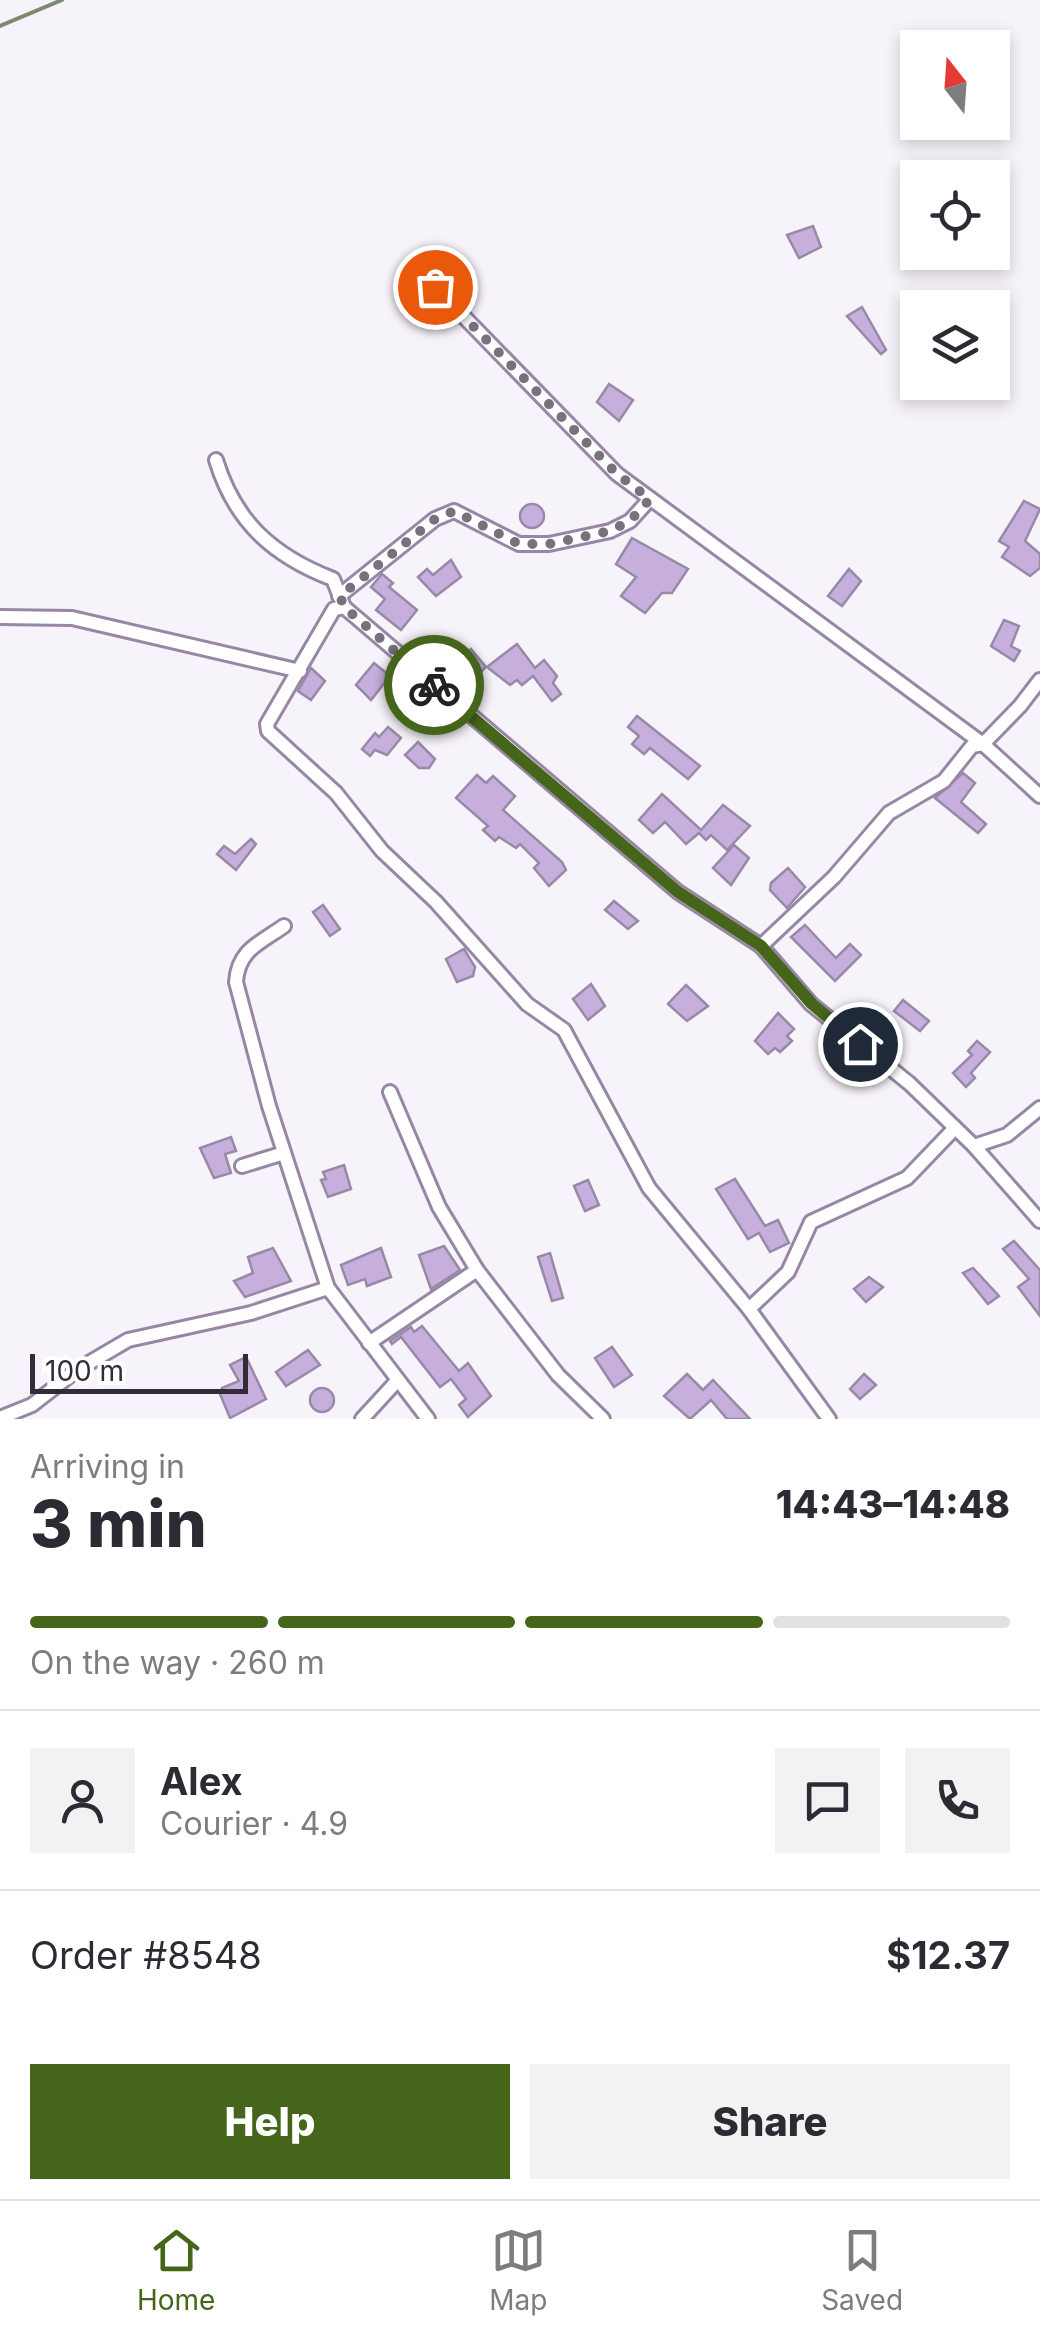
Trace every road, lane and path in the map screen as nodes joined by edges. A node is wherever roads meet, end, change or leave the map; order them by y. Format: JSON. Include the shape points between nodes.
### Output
{"nodes":[{"id":1,"x":435,"y":287,"type":"dead end"},
{"id":2,"x":216,"y":460,"type":"dead end"},
{"id":3,"x":650,"y":499,"type":"junction"},
{"id":4,"x":342,"y":601,"type":"junction"},
{"id":5,"x":0,"y":618,"type":"edge"},
{"id":6,"x":300,"y":671,"type":"junction"},
{"id":7,"x":1040,"y":680,"type":"edge"},
{"id":8,"x":983,"y":744,"type":"junction"},
{"id":9,"x":1040,"y":796,"type":"edge"},
{"id":10,"x":284,"y":926,"type":"dead end"},
{"id":11,"x":761,"y":946,"type":"junction"},
{"id":12,"x":390,"y":1092,"type":"dead end"},
{"id":13,"x":1040,"y":1108,"type":"edge"},
{"id":14,"x":955,"y":1128,"type":"junction"},
{"id":15,"x":974,"y":1146,"type":"junction"},
{"id":16,"x":284,"y":1153,"type":"junction"},
{"id":17,"x":242,"y":1166,"type":"dead end"},
{"id":18,"x":1040,"y":1221,"type":"edge"},
{"id":19,"x":477,"y":1270,"type":"junction"},
{"id":20,"x":328,"y":1288,"type":"junction"},
{"id":21,"x":749,"y":1309,"type":"junction"},
{"id":22,"x":369,"y":1343,"type":"junction"},
{"id":23,"x":396,"y":1382,"type":"junction"},
{"id":24,"x":0,"y":1418,"type":"edge"},
{"id":25,"x":362,"y":1419,"type":"edge"},
{"id":26,"x":428,"y":1419,"type":"edge"},
{"id":27,"x":603,"y":1419,"type":"edge"},
{"id":28,"x":829,"y":1419,"type":"edge"}],
"edges":[{"from":1,"to":3,"type":"street","via":[[617,474]]},
{"from":2,"to":4,"type":"street","via":[[243,520],[273,550],[333,579]]},
{"from":3,"to":4,"type":"street","via":[[610,531],[549,544],[519,544],[454,511],[435,519]]},
{"from":3,"to":8,"type":"street"},
{"from":4,"to":6,"type":"street"},
{"from":4,"to":11,"type":"street","via":[[678,892]]},
{"from":5,"to":6,"type":"street","via":[[72,618]]},
{"from":6,"to":21,"type":"street","via":[[268,731],[336,794],[527,1004],[564,1030],[649,1188]]},
{"from":7,"to":8,"type":"street"},
{"from":8,"to":9,"type":"street"},
{"from":8,"to":11,"type":"street","via":[[972,746],[944,781],[889,813]]},
{"from":10,"to":16,"type":"street","via":[[244,952],[236,982]]},
{"from":11,"to":14,"type":"street","via":[[812,1004]]},
{"from":12,"to":19,"type":"street","via":[[439,1207]]},
{"from":13,"to":15,"type":"street","via":[[1007,1135]]},
{"from":14,"to":15,"type":"street"},
{"from":14,"to":21,"type":"street","via":[[907,1178],[811,1222],[788,1272]]},
{"from":15,"to":18,"type":"street"},
{"from":16,"to":17,"type":"street"},
{"from":16,"to":20,"type":"street"},
{"from":19,"to":22,"type":"street"},
{"from":19,"to":27,"type":"street","via":[[558,1376]]},
{"from":20,"to":22,"type":"street"},
{"from":20,"to":24,"type":"street","via":[[128,1340],[32,1405]]},
{"from":21,"to":28,"type":"street"},
{"from":22,"to":23,"type":"street"},
{"from":23,"to":25,"type":"street"},
{"from":23,"to":26,"type":"street"}]}
